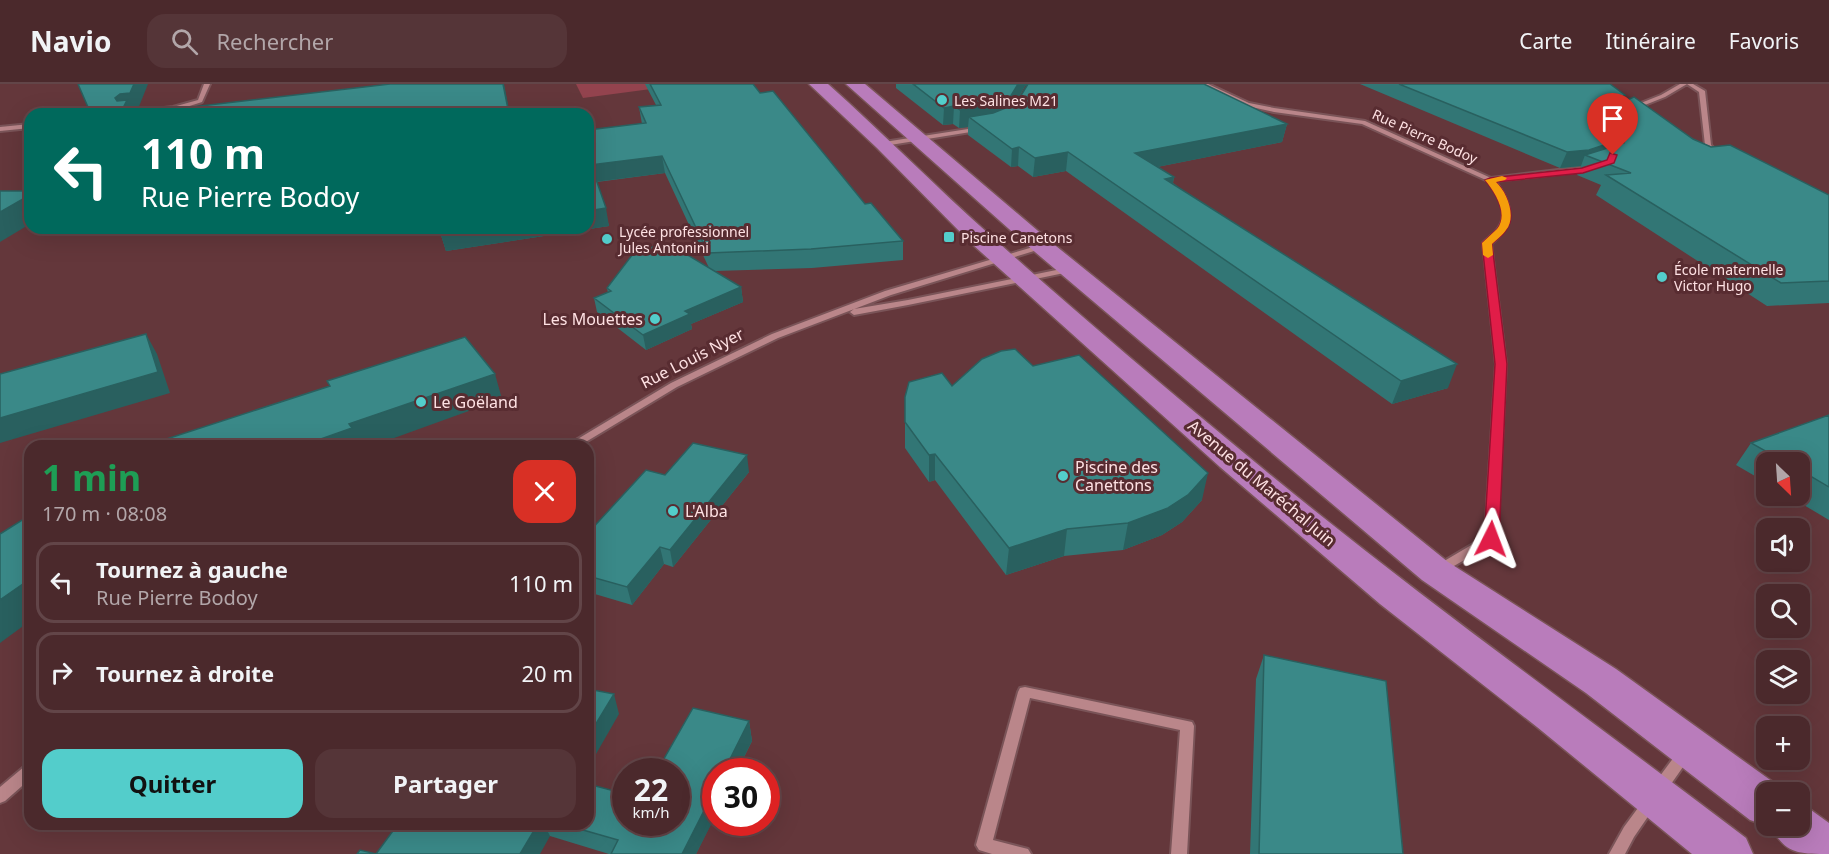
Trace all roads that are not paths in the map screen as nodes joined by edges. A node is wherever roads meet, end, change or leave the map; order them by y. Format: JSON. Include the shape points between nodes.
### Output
{"nodes":[{"id":1,"x":207,"y":84,"type":"edge"},
{"id":2,"x":819,"y":84,"type":"edge"},
{"id":3,"x":855,"y":84,"type":"edge"},
{"id":4,"x":1204,"y":84,"type":"edge"},
{"id":5,"x":1684,"y":84,"type":"edge"},
{"id":6,"x":1689,"y":84,"type":"edge"},
{"id":7,"x":169,"y":108,"type":"edge"},
{"id":8,"x":24,"y":127,"type":"edge"},
{"id":9,"x":989,"y":128,"type":"edge"},
{"id":10,"x":0,"y":129,"type":"edge"},
{"id":11,"x":919,"y":139,"type":"junction"},
{"id":12,"x":884,"y":144,"type":"junction"},
{"id":13,"x":1607,"y":145,"type":"edge"},
{"id":14,"x":1730,"y":162,"type":"edge"},
{"id":15,"x":1598,"y":167,"type":"edge"},
{"id":16,"x":1490,"y":180,"type":"junction"},
{"id":17,"x":1023,"y":260,"type":"junction"},
{"id":18,"x":836,"y":315,"type":"junction"},
{"id":19,"x":581,"y":440,"type":"edge"},
{"id":20,"x":1436,"y":571,"type":"junction"},
{"id":21,"x":1689,"y":748,"type":"junction"},
{"id":22,"x":24,"y":775,"type":"edge"},
{"id":23,"x":1654,"y":795,"type":"junction"},
{"id":24,"x":0,"y":796,"type":"edge"},
{"id":25,"x":1756,"y":797,"type":"edge"},
{"id":26,"x":1809,"y":836,"type":"edge"},
{"id":27,"x":1829,"y":851,"type":"edge"},
{"id":28,"x":1023,"y":854,"type":"edge"},
{"id":29,"x":1179,"y":854,"type":"edge"},
{"id":30,"x":1617,"y":854,"type":"edge"},
{"id":31,"x":1729,"y":854,"type":"edge"}],
"edges":[{"from":1,"to":7,"type":"street","via":[[200,101]]},
{"from":2,"to":12,"type":"main road","name":"Avenue du Maréchal Juin"},
{"from":3,"to":11,"type":"main road","name":"Avenue du Maréchal Juin"},
{"from":4,"to":16,"type":"street","name":"Rue Pierre Bodoy","via":[[1248,104],[1364,122]]},
{"from":5,"to":13,"type":"street","via":[[1605,119],[1599,124]]},
{"from":6,"to":14,"type":"street","via":[[1702,91],[1708,145]]},
{"from":8,"to":10,"type":"street"},
{"from":9,"to":11,"type":"street"},
{"from":11,"to":12,"type":"street"},
{"from":11,"to":17,"type":"main road","name":"Avenue du Maréchal Juin"},
{"from":12,"to":17,"type":"main road","name":"Avenue du Maréchal Juin","via":[[980,239]]},
{"from":15,"to":16,"type":"street"},
{"from":16,"to":20,"type":"street","name":"Rue Pierre Bodoy","via":[[1498,189],[1507,214],[1503,228],[1487,243],[1501,364],[1491,539]]},
{"from":17,"to":18,"type":"street","name":"Rue Louis Nyer","via":[[888,293]]},
{"from":17,"to":18,"type":"street","name":"Rue Louis Nyer","via":[[904,305]]},
{"from":17,"to":20,"type":"main road","name":"Avenue du Maréchal Juin","via":[[1071,269]]},
{"from":17,"to":23,"type":"main road","name":"Avenue du Maréchal Juin","via":[[1232,460],[1393,594]]},
{"from":18,"to":19,"type":"street","name":"Rue Louis Nyer","via":[[775,336],[674,385]]},
{"from":20,"to":21,"type":"main road","name":"Avenue du Maréchal Juin","via":[[1601,681]]},
{"from":21,"to":23,"type":"street"},
{"from":21,"to":25,"type":"main road","name":"Avenue du Maréchal Juin"},
{"from":22,"to":24,"type":"street"},
{"from":23,"to":30,"type":"street"},
{"from":23,"to":31,"type":"main road","name":"Avenue du Maréchal Juin"},
{"from":26,"to":27,"type":"main road"},
{"from":28,"to":29,"type":"street","via":[[984,845],[1025,692],[1187,726]]}]}
